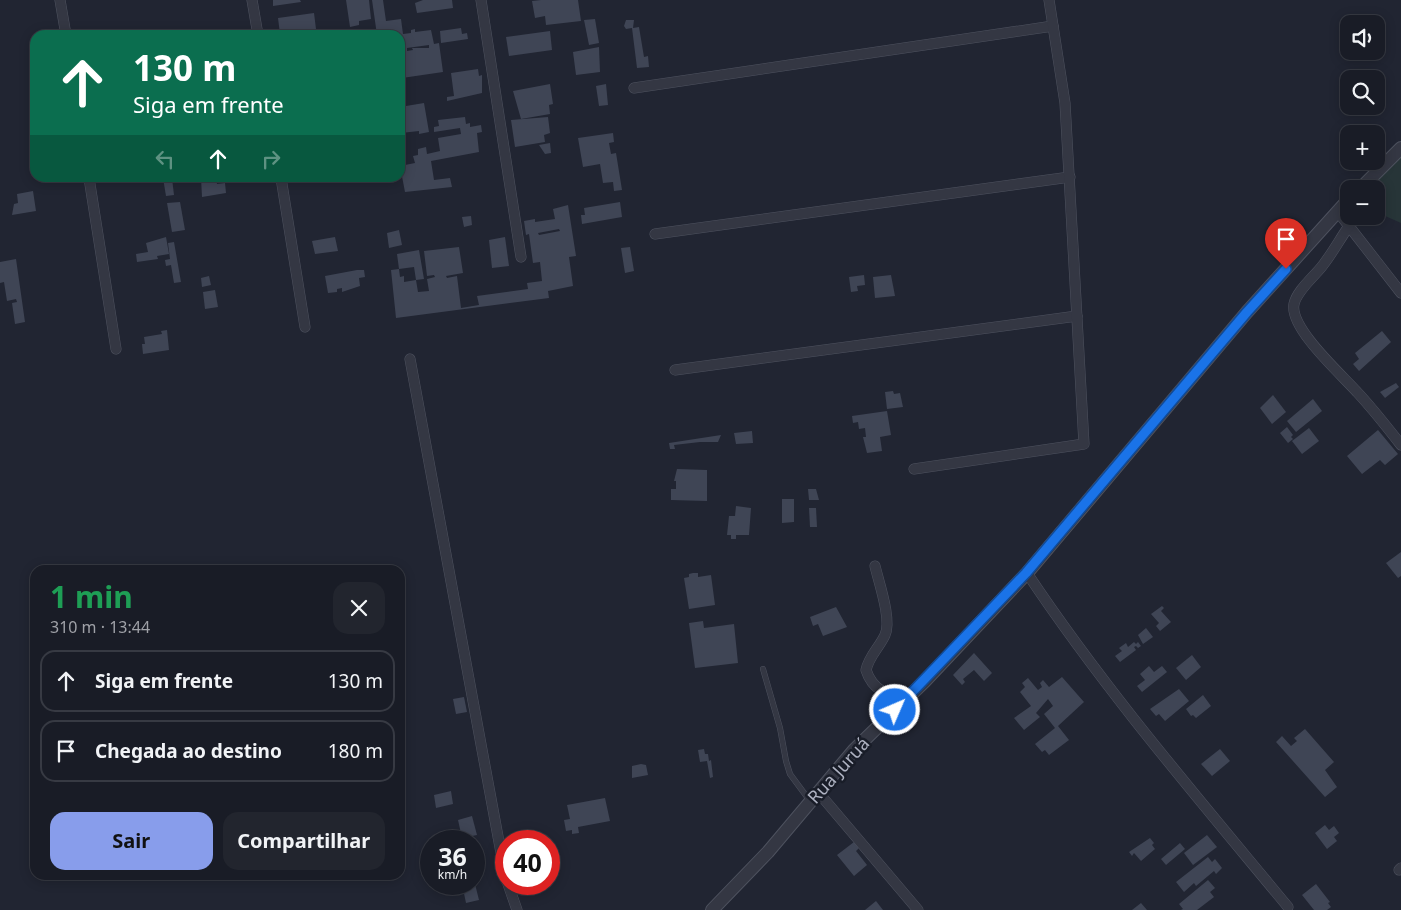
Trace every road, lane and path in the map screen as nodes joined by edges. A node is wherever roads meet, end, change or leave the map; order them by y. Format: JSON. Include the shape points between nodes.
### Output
{"nodes":[{"id":1,"x":60,"y":0,"type":"edge"},
{"id":2,"x":252,"y":0,"type":"edge"},
{"id":3,"x":481,"y":0,"type":"edge"},
{"id":4,"x":1049,"y":0,"type":"edge"},
{"id":5,"x":1053,"y":26,"type":"junction"},
{"id":6,"x":65,"y":30,"type":"edge"},
{"id":7,"x":257,"y":30,"type":"edge"},
{"id":8,"x":634,"y":88,"type":"dead end"},
{"id":9,"x":1401,"y":148,"type":"edge"},
{"id":10,"x":1070,"y":177,"type":"junction"},
{"id":11,"x":1369,"y":180,"type":"edge"},
{"id":12,"x":90,"y":182,"type":"edge"},
{"id":13,"x":282,"y":182,"type":"edge"},
{"id":14,"x":1340,"y":210,"type":"edge"},
{"id":15,"x":1338,"y":212,"type":"junction"},
{"id":16,"x":1349,"y":226,"type":"junction"},
{"id":17,"x":655,"y":234,"type":"dead end"},
{"id":18,"x":521,"y":257,"type":"dead end"},
{"id":19,"x":1401,"y":293,"type":"edge"},
{"id":20,"x":1077,"y":316,"type":"junction"},
{"id":21,"x":305,"y":327,"type":"dead end"},
{"id":22,"x":116,"y":349,"type":"dead end"},
{"id":23,"x":410,"y":359,"type":"dead end"},
{"id":24,"x":675,"y":370,"type":"dead end"},
{"id":25,"x":1401,"y":445,"type":"edge"},
{"id":26,"x":914,"y":469,"type":"dead end"},
{"id":27,"x":876,"y":566,"type":"dead end"},
{"id":28,"x":1026,"y":573,"type":"junction"},
{"id":29,"x":763,"y":669,"type":"dead end"},
{"id":30,"x":909,"y":696,"type":"junction"},
{"id":31,"x":814,"y":797,"type":"junction"},
{"id":32,"x":497,"y":830,"type":"edge"},
{"id":33,"x":512,"y":895,"type":"edge"},
{"id":34,"x":1288,"y":907,"type":"dead end"},
{"id":35,"x":517,"y":910,"type":"edge"},
{"id":36,"x":712,"y":910,"type":"edge"},
{"id":37,"x":918,"y":910,"type":"edge"}],
"edges":[{"from":1,"to":6,"type":"street"},
{"from":2,"to":7,"type":"street"},
{"from":3,"to":18,"type":"street"},
{"from":4,"to":5,"type":"street"},
{"from":5,"to":8,"type":"street"},
{"from":5,"to":10,"type":"street","via":[[1066,103]]},
{"from":9,"to":11,"type":"street"},
{"from":10,"to":17,"type":"street"},
{"from":10,"to":20,"type":"street"},
{"from":12,"to":22,"type":"street"},
{"from":13,"to":21,"type":"street"},
{"from":14,"to":15,"type":"street","name":"Rua Juruá"},
{"from":15,"to":16,"type":"street"},
{"from":15,"to":28,"type":"street","name":"Rua Juruá","via":[[1247,312]]},
{"from":16,"to":19,"type":"street"},
{"from":16,"to":25,"type":"street","via":[[1299,294],[1294,302],[1295,312],[1315,347]]},
{"from":20,"to":24,"type":"street"},
{"from":20,"to":26,"type":"street","via":[[1084,444]]},
{"from":23,"to":32,"type":"street"},
{"from":27,"to":30,"type":"street","via":[[887,623],[884,636],[866,670],[876,687],[891,696]]},
{"from":28,"to":30,"type":"street","name":"Rua Juruá"},
{"from":28,"to":34,"type":"street","via":[[1057,619],[1154,743]]},
{"from":29,"to":31,"type":"lane","via":[[790,774]]},
{"from":30,"to":31,"type":"street","name":"Rua Juruá","via":[[854,750]]},
{"from":31,"to":36,"type":"street","name":"Rua Juruá"},
{"from":31,"to":37,"type":"street"},
{"from":33,"to":35,"type":"street"}]}
